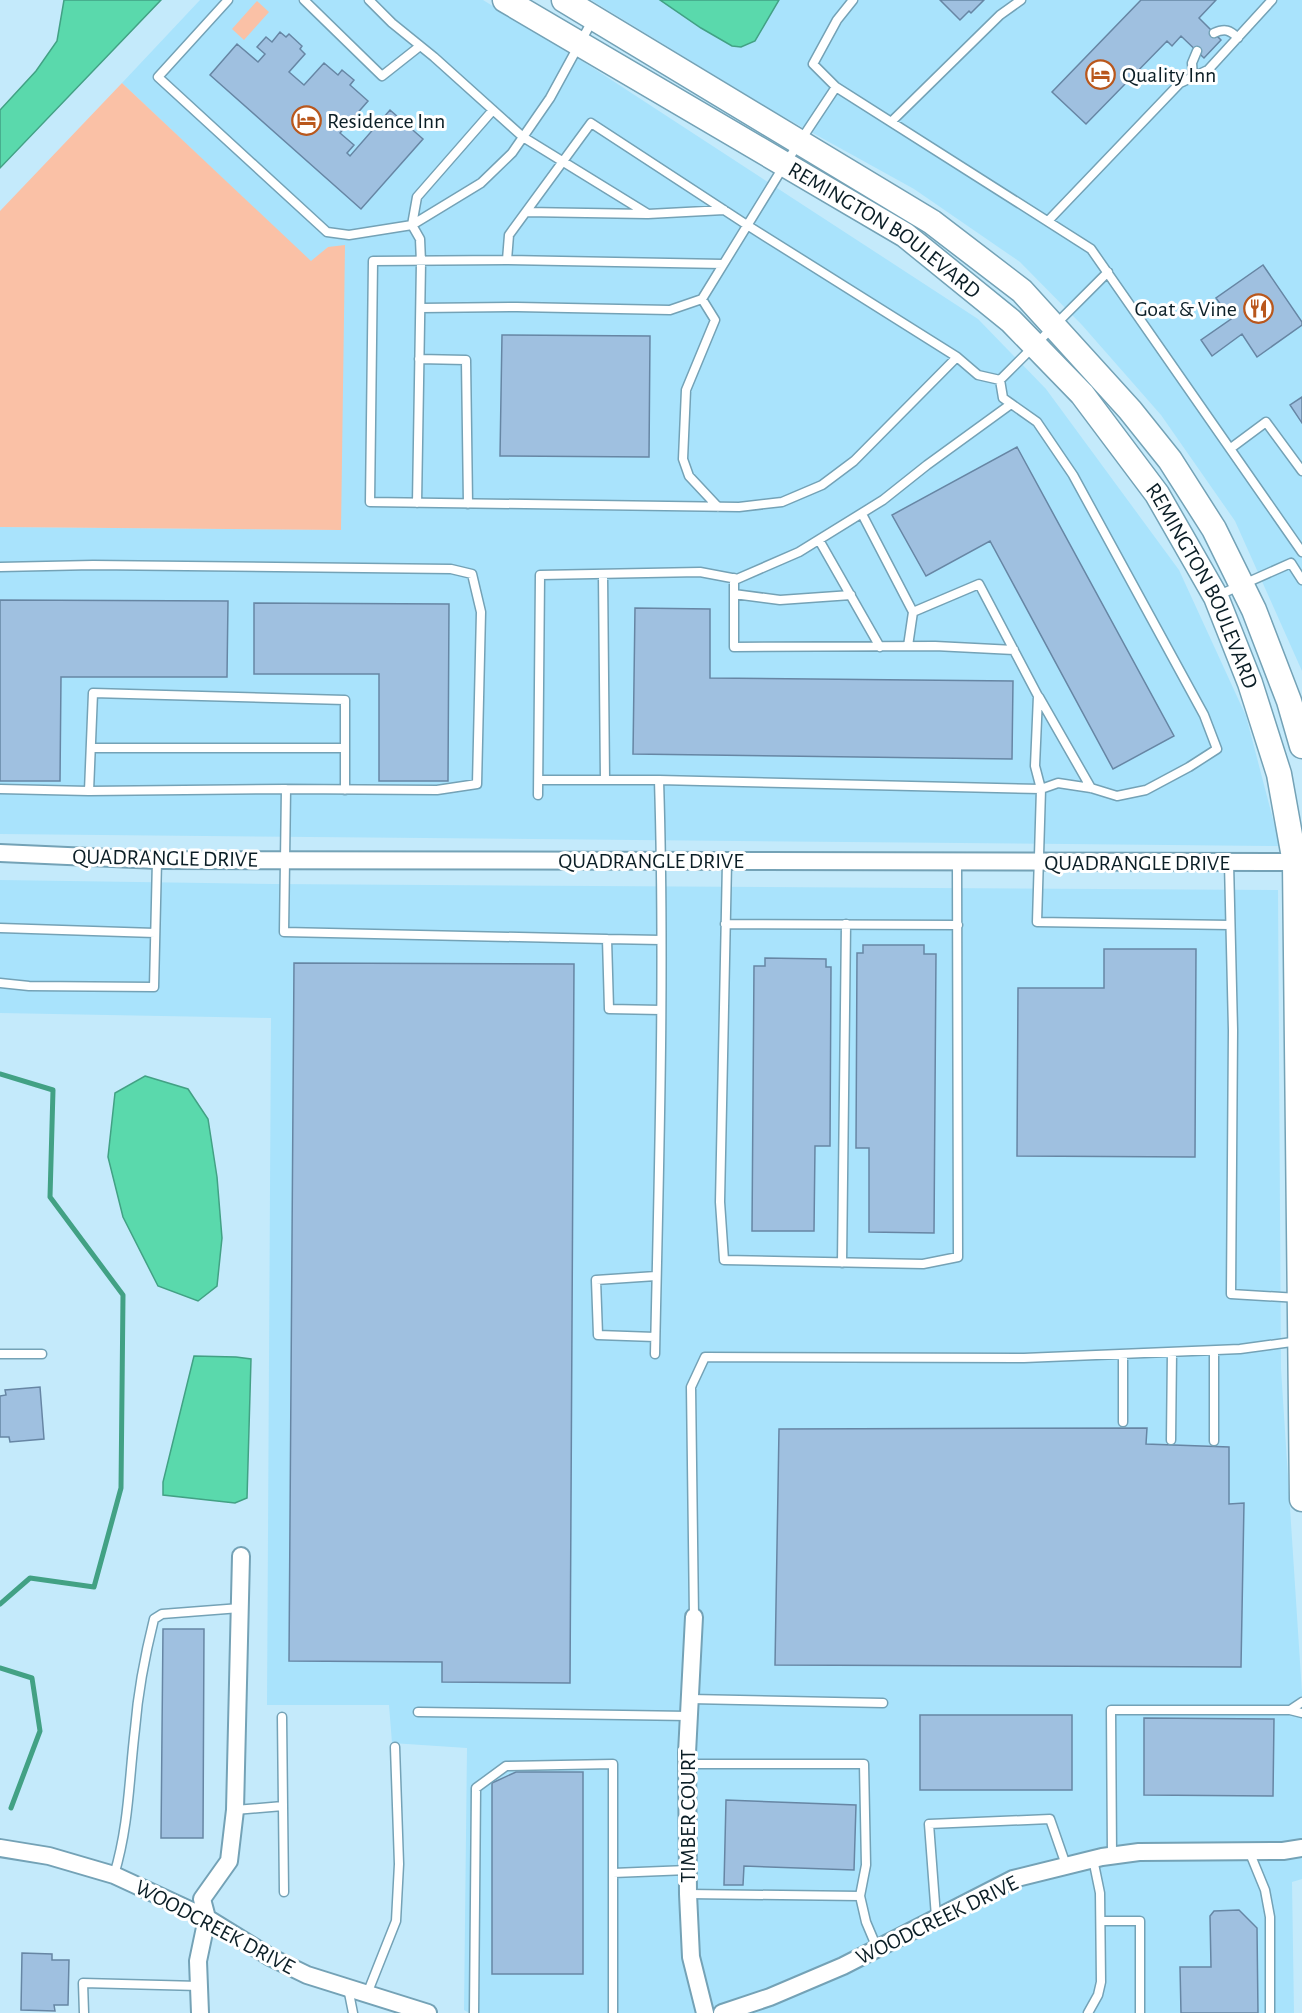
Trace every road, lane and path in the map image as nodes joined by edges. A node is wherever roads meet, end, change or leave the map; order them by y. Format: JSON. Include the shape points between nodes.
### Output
{"nodes":[{"id":1,"x":228,"y":0,"type":"edge"},
{"id":2,"x":304,"y":0,"type":"edge"},
{"id":3,"x":369,"y":0,"type":"edge"},
{"id":4,"x":505,"y":0,"type":"edge"},
{"id":5,"x":564,"y":0,"type":"edge"},
{"id":6,"x":853,"y":0,"type":"edge"},
{"id":7,"x":1021,"y":0,"type":"edge"},
{"id":8,"x":1272,"y":0,"type":"edge"},
{"id":9,"x":594,"y":18,"type":"junction"},
{"id":10,"x":1214,"y":33,"type":"dead end"},
{"id":11,"x":1238,"y":38,"type":"junction"},
{"id":12,"x":579,"y":44,"type":"junction"},
{"id":13,"x":420,"y":46,"type":"junction"},
{"id":14,"x":1197,"y":51,"type":"dead end"},
{"id":15,"x":1193,"y":77,"type":"junction"},
{"id":16,"x":836,"y":87,"type":"junction"},
{"id":17,"x":493,"y":110,"type":"junction"},
{"id":18,"x":891,"y":122,"type":"junction"},
{"id":19,"x":523,"y":137,"type":"junction"},
{"id":20,"x":800,"y":142,"type":"junction"},
{"id":21,"x":562,"y":162,"type":"junction"},
{"id":22,"x":785,"y":164,"type":"junction"},
{"id":23,"x":724,"y":210,"type":"junction"},
{"id":24,"x":526,"y":212,"type":"junction"},
{"id":25,"x":648,"y":214,"type":"junction"},
{"id":26,"x":1048,"y":221,"type":"junction"},
{"id":27,"x":412,"y":225,"type":"junction"},
{"id":28,"x":747,"y":225,"type":"junction"},
{"id":29,"x":507,"y":260,"type":"junction"},
{"id":30,"x":421,"y":262,"type":"junction"},
{"id":31,"x":723,"y":264,"type":"junction"},
{"id":32,"x":1108,"y":272,"type":"junction"},
{"id":33,"x":702,"y":299,"type":"junction"},
{"id":34,"x":421,"y":308,"type":"junction"},
{"id":35,"x":1055,"y":325,"type":"junction"},
{"id":36,"x":1034,"y":345,"type":"junction"},
{"id":37,"x":957,"y":357,"type":"junction"},
{"id":38,"x":419,"y":359,"type":"junction"},
{"id":39,"x":1000,"y":380,"type":"junction"},
{"id":40,"x":1011,"y":404,"type":"junction"},
{"id":41,"x":1231,"y":448,"type":"junction"},
{"id":42,"x":1302,"y":471,"type":"edge"},
{"id":43,"x":417,"y":503,"type":"junction"},
{"id":44,"x":468,"y":504,"type":"junction"},
{"id":45,"x":718,"y":507,"type":"junction"},
{"id":46,"x":862,"y":514,"type":"junction"},
{"id":47,"x":819,"y":540,"type":"junction"},
{"id":48,"x":1302,"y":552,"type":"edge"},
{"id":49,"x":1302,"y":557,"type":"edge"},
{"id":50,"x":1290,"y":563,"type":"junction"},
{"id":51,"x":0,"y":567,"type":"edge"},
{"id":52,"x":603,"y":575,"type":"junction"},
{"id":53,"x":734,"y":578,"type":"junction"},
{"id":54,"x":1302,"y":580,"type":"edge"},
{"id":55,"x":1242,"y":585,"type":"junction"},
{"id":56,"x":734,"y":594,"type":"junction"},
{"id":57,"x":851,"y":595,"type":"junction"},
{"id":58,"x":1216,"y":597,"type":"junction"},
{"id":59,"x":913,"y":612,"type":"junction"},
{"id":60,"x":908,"y":646,"type":"junction"},
{"id":61,"x":880,"y":647,"type":"junction"},
{"id":62,"x":1014,"y":650,"type":"junction"},
{"id":63,"x":1038,"y":696,"type":"junction"},
{"id":64,"x":1302,"y":746,"type":"edge"},
{"id":65,"x":91,"y":748,"type":"junction"},
{"id":66,"x":345,"y":748,"type":"junction"},
{"id":67,"x":539,"y":780,"type":"junction"},
{"id":68,"x":605,"y":780,"type":"junction"},
{"id":69,"x":659,"y":780,"type":"junction"},
{"id":70,"x":1090,"y":788,"type":"junction"},
{"id":71,"x":0,"y":789,"type":"edge"},
{"id":72,"x":286,"y":789,"type":"junction"},
{"id":73,"x":1041,"y":789,"type":"junction"},
{"id":74,"x":89,"y":790,"type":"junction"},
{"id":75,"x":345,"y":790,"type":"junction"},
{"id":76,"x":538,"y":795,"type":"dead end"},
{"id":77,"x":0,"y":853,"type":"edge"},
{"id":78,"x":157,"y":860,"type":"junction"},
{"id":79,"x":286,"y":861,"type":"junction"},
{"id":80,"x":662,"y":861,"type":"junction"},
{"id":81,"x":726,"y":862,"type":"junction"},
{"id":82,"x":957,"y":862,"type":"junction"},
{"id":83,"x":1038,"y":862,"type":"junction"},
{"id":84,"x":1299,"y":862,"type":"edge"},
{"id":85,"x":1229,"y":863,"type":"junction"},
{"id":86,"x":725,"y":924,"type":"junction"},
{"id":87,"x":846,"y":924,"type":"junction"},
{"id":88,"x":958,"y":925,"type":"junction"},
{"id":89,"x":1230,"y":925,"type":"junction"},
{"id":90,"x":0,"y":928,"type":"edge"},
{"id":91,"x":155,"y":933,"type":"junction"},
{"id":92,"x":607,"y":939,"type":"junction"},
{"id":93,"x":661,"y":940,"type":"junction"},
{"id":94,"x":0,"y":983,"type":"edge"},
{"id":95,"x":661,"y":1010,"type":"junction"},
{"id":96,"x":842,"y":1263,"type":"junction"},
{"id":97,"x":656,"y":1276,"type":"junction"},
{"id":98,"x":1299,"y":1298,"type":"junction"},
{"id":99,"x":655,"y":1336,"type":"junction"},
{"id":100,"x":1301,"y":1341,"type":"edge"},
{"id":101,"x":1214,"y":1350,"type":"junction"},
{"id":102,"x":1172,"y":1352,"type":"junction"},
{"id":103,"x":0,"y":1354,"type":"edge"},
{"id":104,"x":42,"y":1354,"type":"dead end"},
{"id":105,"x":655,"y":1354,"type":"dead end"},
{"id":106,"x":1123,"y":1354,"type":"junction"},
{"id":107,"x":1123,"y":1422,"type":"dead end"},
{"id":108,"x":1171,"y":1440,"type":"dead end"},
{"id":109,"x":1215,"y":1441,"type":"dead end"},
{"id":110,"x":1302,"y":1499,"type":"edge"},
{"id":111,"x":241,"y":1556,"type":"dead end"},
{"id":112,"x":240,"y":1608,"type":"junction"},
{"id":113,"x":694,"y":1617,"type":"joint"},
{"id":114,"x":1302,"y":1702,"type":"edge"},
{"id":115,"x":883,"y":1703,"type":"dead end"},
{"id":116,"x":689,"y":1708,"type":"junction"},
{"id":117,"x":1290,"y":1710,"type":"junction"},
{"id":118,"x":418,"y":1712,"type":"dead end"},
{"id":119,"x":1302,"y":1713,"type":"edge"},
{"id":120,"x":282,"y":1717,"type":"dead end"},
{"id":121,"x":395,"y":1747,"type":"dead end"},
{"id":122,"x":687,"y":1764,"type":"junction"},
{"id":123,"x":283,"y":1806,"type":"junction"},
{"id":124,"x":235,"y":1810,"type":"junction"},
{"id":125,"x":0,"y":1848,"type":"edge"},
{"id":126,"x":1302,"y":1848,"type":"edge"},
{"id":127,"x":1249,"y":1851,"type":"junction"},
{"id":128,"x":1112,"y":1856,"type":"junction"},
{"id":129,"x":1093,"y":1859,"type":"junction"},
{"id":130,"x":1066,"y":1865,"type":"junction"},
{"id":131,"x":688,"y":1870,"type":"junction"},
{"id":132,"x":613,"y":1873,"type":"junction"},
{"id":133,"x":114,"y":1875,"type":"junction"},
{"id":134,"x":284,"y":1892,"type":"dead end"},
{"id":135,"x":688,"y":1894,"type":"junction"},
{"id":136,"x":860,"y":1896,"type":"junction"},
{"id":137,"x":936,"y":1917,"type":"junction"},
{"id":138,"x":207,"y":1918,"type":"junction"},
{"id":139,"x":1101,"y":1921,"type":"junction"},
{"id":140,"x":877,"y":1948,"type":"junction"},
{"id":141,"x":199,"y":1986,"type":"junction"},
{"id":142,"x":348,"y":1988,"type":"junction"},
{"id":143,"x":367,"y":1994,"type":"junction"},
{"id":144,"x":84,"y":2013,"type":"edge"},
{"id":145,"x":200,"y":2013,"type":"edge"},
{"id":146,"x":353,"y":2013,"type":"edge"},
{"id":147,"x":428,"y":2013,"type":"edge"},
{"id":148,"x":474,"y":2013,"type":"edge"},
{"id":149,"x":613,"y":2013,"type":"edge"},
{"id":150,"x":705,"y":2013,"type":"edge"},
{"id":151,"x":722,"y":2013,"type":"edge"},
{"id":152,"x":1088,"y":2013,"type":"edge"},
{"id":153,"x":1140,"y":2013,"type":"edge"},
{"id":154,"x":1270,"y":2013,"type":"edge"}],
"edges":[{"from":1,"to":27,"type":"lane","via":[[158,77],[327,232],[349,235]]},
{"from":2,"to":13,"type":"lane","via":[[382,76]]},
{"from":3,"to":13,"type":"lane"},
{"from":4,"to":12,"type":"street","name":"REMINGTON BOULEVARD"},
{"from":5,"to":9,"type":"street","name":"REMINGTON BOULEVARD"},
{"from":6,"to":16,"type":"lane","via":[[813,64]]},
{"from":7,"to":18,"type":"lane","via":[[1000,15]]},
{"from":8,"to":11,"type":"lane"},
{"from":9,"to":12,"type":"lane"},
{"from":9,"to":20,"type":"street","name":"REMINGTON BOULEVARD"},
{"from":10,"to":11,"type":"lane","via":[[1222,29]]},
{"from":11,"to":15,"type":"lane","via":[[1208,70]]},
{"from":12,"to":19,"type":"lane","via":[[550,98]]},
{"from":12,"to":22,"type":"street","name":"REMINGTON BOULEVARD"},
{"from":13,"to":17,"type":"lane"},
{"from":14,"to":15,"type":"lane","via":[[1191,63]]},
{"from":15,"to":26,"type":"lane","via":[[1180,82]]},
{"from":16,"to":18,"type":"lane"},
{"from":16,"to":20,"type":"lane"},
{"from":17,"to":19,"type":"lane"},
{"from":17,"to":27,"type":"lane","via":[[417,197]]},
{"from":18,"to":26,"type":"lane"},
{"from":19,"to":21,"type":"lane"},
{"from":19,"to":27,"type":"lane","via":[[481,183]]},
{"from":20,"to":22,"type":"lane"},
{"from":20,"to":35,"type":"street","name":"REMINGTON BOULEVARD","via":[[932,222],[1022,291]]},
{"from":21,"to":23,"type":"lane","via":[[591,123]]},
{"from":21,"to":24,"type":"lane"},
{"from":21,"to":25,"type":"lane"},
{"from":22,"to":28,"type":"lane"},
{"from":22,"to":36,"type":"street","name":"REMINGTON BOULEVARD","via":[[905,235],[1011,321]]},
{"from":23,"to":25,"type":"lane"},
{"from":23,"to":28,"type":"lane"},
{"from":24,"to":25,"type":"lane"},
{"from":24,"to":29,"type":"lane","via":[[509,235]]},
{"from":26,"to":32,"type":"lane","via":[[1091,249]]},
{"from":27,"to":30,"type":"lane","via":[[420,239]]},
{"from":28,"to":31,"type":"lane"},
{"from":28,"to":37,"type":"lane"},
{"from":29,"to":30,"type":"lane"},
{"from":29,"to":31,"type":"lane"},
{"from":30,"to":34,"type":"lane"},
{"from":30,"to":43,"type":"lane","via":[[374,261],[370,502]]},
{"from":31,"to":33,"type":"lane"},
{"from":32,"to":35,"type":"lane"},
{"from":32,"to":41,"type":"lane"},
{"from":33,"to":34,"type":"lane","via":[[670,310]]},
{"from":33,"to":45,"type":"lane","via":[[715,320],[686,390],[683,459],[689,476]]},
{"from":34,"to":38,"type":"lane"},
{"from":35,"to":36,"type":"lane"},
{"from":35,"to":55,"type":"street","name":"REMINGTON BOULEVARD","via":[[1170,459],[1214,529]]},
{"from":36,"to":39,"type":"lane"},
{"from":36,"to":58,"type":"street","name":"REMINGTON BOULEVARD","via":[[1082,394],[1157,494]]},
{"from":37,"to":39,"type":"lane","via":[[978,375]]},
{"from":37,"to":45,"type":"lane","via":[[854,461],[822,485],[782,502]]},
{"from":38,"to":43,"type":"lane"},
{"from":38,"to":44,"type":"lane","via":[[466,360]]},
{"from":39,"to":40,"type":"lane","via":[[1003,399]]},
{"from":40,"to":46,"type":"lane"},
{"from":40,"to":70,"type":"lane","via":[[1036,422],[1073,475],[1204,715],[1217,749],[1146,790],[1117,796]]},
{"from":41,"to":42,"type":"lane","via":[[1266,422]]},
{"from":41,"to":48,"type":"lane"},
{"from":43,"to":44,"type":"lane"},
{"from":44,"to":45,"type":"lane"},
{"from":46,"to":47,"type":"lane"},
{"from":46,"to":59,"type":"lane"},
{"from":47,"to":53,"type":"lane"},
{"from":47,"to":57,"type":"lane"},
{"from":49,"to":50,"type":"lane"},
{"from":50,"to":54,"type":"lane"},
{"from":50,"to":55,"type":"lane"},
{"from":51,"to":75,"type":"lane","via":[[451,569],[472,574],[482,612],[477,784],[437,790]]},
{"from":52,"to":53,"type":"lane","via":[[700,572]]},
{"from":52,"to":67,"type":"lane","via":[[540,575]]},
{"from":52,"to":68,"type":"lane"},
{"from":53,"to":56,"type":"lane"},
{"from":55,"to":58,"type":"lane"},
{"from":55,"to":64,"type":"street","name":"REMINGTON BOULEVARD","via":[[1289,701]]},
{"from":56,"to":57,"type":"lane","via":[[780,600]]},
{"from":56,"to":61,"type":"lane","via":[[734,647]]},
{"from":57,"to":61,"type":"lane"},
{"from":58,"to":84,"type":"street","name":"REMINGTON BOULEVARD","via":[[1250,683],[1279,774]]},
{"from":59,"to":60,"type":"lane"},
{"from":59,"to":62,"type":"lane","via":[[979,584]]},
{"from":60,"to":61,"type":"lane"},
{"from":60,"to":62,"type":"lane"},
{"from":62,"to":63,"type":"lane"},
{"from":63,"to":70,"type":"lane"},
{"from":63,"to":73,"type":"lane","via":[[1035,766]]},
{"from":65,"to":66,"type":"lane"},
{"from":65,"to":66,"type":"lane","via":[[93,693],[345,700]]},
{"from":65,"to":74,"type":"lane"},
{"from":66,"to":75,"type":"lane"},
{"from":67,"to":68,"type":"lane"},
{"from":67,"to":76,"type":"lane"},
{"from":68,"to":69,"type":"lane"},
{"from":69,"to":73,"type":"lane"},
{"from":69,"to":80,"type":"lane"},
{"from":70,"to":73,"type":"lane","via":[[1058,783]]},
{"from":71,"to":74,"type":"lane"},
{"from":72,"to":74,"type":"lane"},
{"from":72,"to":75,"type":"lane"},
{"from":72,"to":79,"type":"lane"},
{"from":73,"to":83,"type":"lane"},
{"from":77,"to":78,"type":"street","name":"QUADRANGLE DRIVE"},
{"from":78,"to":79,"type":"street","name":"QUADRANGLE DRIVE"},
{"from":78,"to":91,"type":"lane"},
{"from":79,"to":80,"type":"street","name":"QUADRANGLE DRIVE"},
{"from":79,"to":92,"type":"lane","via":[[284,932]]},
{"from":80,"to":81,"type":"street","name":"QUADRANGLE DRIVE"},
{"from":80,"to":93,"type":"lane"},
{"from":81,"to":82,"type":"street","name":"QUADRANGLE DRIVE"},
{"from":81,"to":86,"type":"lane"},
{"from":82,"to":83,"type":"street","name":"QUADRANGLE DRIVE"},
{"from":82,"to":88,"type":"lane"},
{"from":83,"to":85,"type":"street","name":"QUADRANGLE DRIVE"},
{"from":83,"to":89,"type":"lane","via":[[1037,922]]},
{"from":84,"to":85,"type":"street","name":"QUADRANGLE DRIVE"},
{"from":84,"to":98,"type":"street","name":"REMINGTON BOULEVARD"},
{"from":85,"to":89,"type":"lane"},
{"from":86,"to":87,"type":"lane"},
{"from":86,"to":96,"type":"lane","via":[[720,1202],[724,1260]]},
{"from":87,"to":88,"type":"lane"},
{"from":87,"to":96,"type":"lane"},
{"from":88,"to":96,"type":"lane","via":[[958,1257],[923,1264]]},
{"from":89,"to":98,"type":"lane","via":[[1231,1294]]},
{"from":90,"to":91,"type":"lane"},
{"from":91,"to":94,"type":"lane","via":[[154,987]]},
{"from":92,"to":93,"type":"lane"},
{"from":92,"to":95,"type":"lane","via":[[609,1009]]},
{"from":93,"to":95,"type":"lane"},
{"from":95,"to":97,"type":"lane"},
{"from":97,"to":99,"type":"lane"},
{"from":97,"to":99,"type":"lane","via":[[596,1280],[598,1335]]},
{"from":98,"to":100,"type":"street","name":"REMINGTON BOULEVARD"},
{"from":99,"to":105,"type":"lane"},
{"from":100,"to":101,"type":"lane"},
{"from":100,"to":110,"type":"street","name":"REMINGTON BOULEVARD"},
{"from":101,"to":102,"type":"lane"},
{"from":101,"to":109,"type":"lane"},
{"from":102,"to":106,"type":"lane"},
{"from":102,"to":108,"type":"lane"},
{"from":103,"to":104,"type":"lane"},
{"from":106,"to":107,"type":"lane"},
{"from":106,"to":113,"type":"lane","via":[[1024,1358],[705,1357],[691,1387]]},
{"from":111,"to":112,"type":"street"},
{"from":112,"to":124,"type":"street"},
{"from":112,"to":133,"type":"lane","via":[[162,1614],[154,1619],[135,1728],[123,1846]]},
{"from":113,"to":116,"type":"street","name":"TIMBER COURT"},
{"from":114,"to":117,"type":"lane"},
{"from":115,"to":116,"type":"lane"},
{"from":116,"to":118,"type":"lane"},
{"from":116,"to":122,"type":"street","name":"TIMBER COURT"},
{"from":117,"to":119,"type":"lane"},
{"from":117,"to":128,"type":"lane","via":[[1111,1710]]},
{"from":120,"to":123,"type":"lane"},
{"from":121,"to":143,"type":"lane","via":[[399,1864],[396,1921]]},
{"from":122,"to":131,"type":"street","name":"TIMBER COURT"},
{"from":122,"to":136,"type":"lane","via":[[864,1764],[866,1865]]},
{"from":123,"to":124,"type":"lane"},
{"from":123,"to":134,"type":"lane"},
{"from":124,"to":138,"type":"street","via":[[229,1861],[202,1899]]},
{"from":125,"to":133,"type":"street","name":"WOODCREEK DRIVE","via":[[49,1856]]},
{"from":126,"to":127,"type":"street","name":"WOODCREEK DRIVE"},
{"from":127,"to":128,"type":"street","name":"WOODCREEK DRIVE","via":[[1139,1852]]},
{"from":127,"to":154,"type":"lane","via":[[1265,1890],[1270,1917]]},
{"from":128,"to":129,"type":"street","name":"WOODCREEK DRIVE"},
{"from":129,"to":130,"type":"street","name":"WOODCREEK DRIVE"},
{"from":129,"to":139,"type":"lane"},
{"from":130,"to":137,"type":"street","name":"WOODCREEK DRIVE","via":[[1013,1879]]},
{"from":130,"to":137,"type":"lane","via":[[1050,1820],[929,1824]]},
{"from":131,"to":132,"type":"lane"},
{"from":131,"to":135,"type":"street","name":"TIMBER COURT"},
{"from":132,"to":148,"type":"lane","via":[[613,1764],[506,1766],[476,1788]]},
{"from":132,"to":149,"type":"lane"},
{"from":133,"to":138,"type":"street","name":"WOODCREEK DRIVE"},
{"from":135,"to":136,"type":"lane"},
{"from":135,"to":150,"type":"street","name":"TIMBER COURT","via":[[691,1957]]},
{"from":136,"to":140,"type":"lane"},
{"from":137,"to":140,"type":"street","name":"WOODCREEK DRIVE"},
{"from":138,"to":141,"type":"street","via":[[198,1961]]},
{"from":138,"to":142,"type":"street","name":"WOODCREEK DRIVE","via":[[307,1976]]},
{"from":139,"to":152,"type":"lane","via":[[1101,1982]]},
{"from":139,"to":153,"type":"lane","via":[[1140,1921]]},
{"from":140,"to":151,"type":"street","name":"WOODCREEK DRIVE","via":[[780,1993]]},
{"from":141,"to":144,"type":"lane","via":[[84,1983]]},
{"from":141,"to":145,"type":"street"},
{"from":142,"to":143,"type":"street","name":"WOODCREEK DRIVE"},
{"from":142,"to":146,"type":"lane"},
{"from":143,"to":147,"type":"street","name":"WOODCREEK DRIVE"}]}
